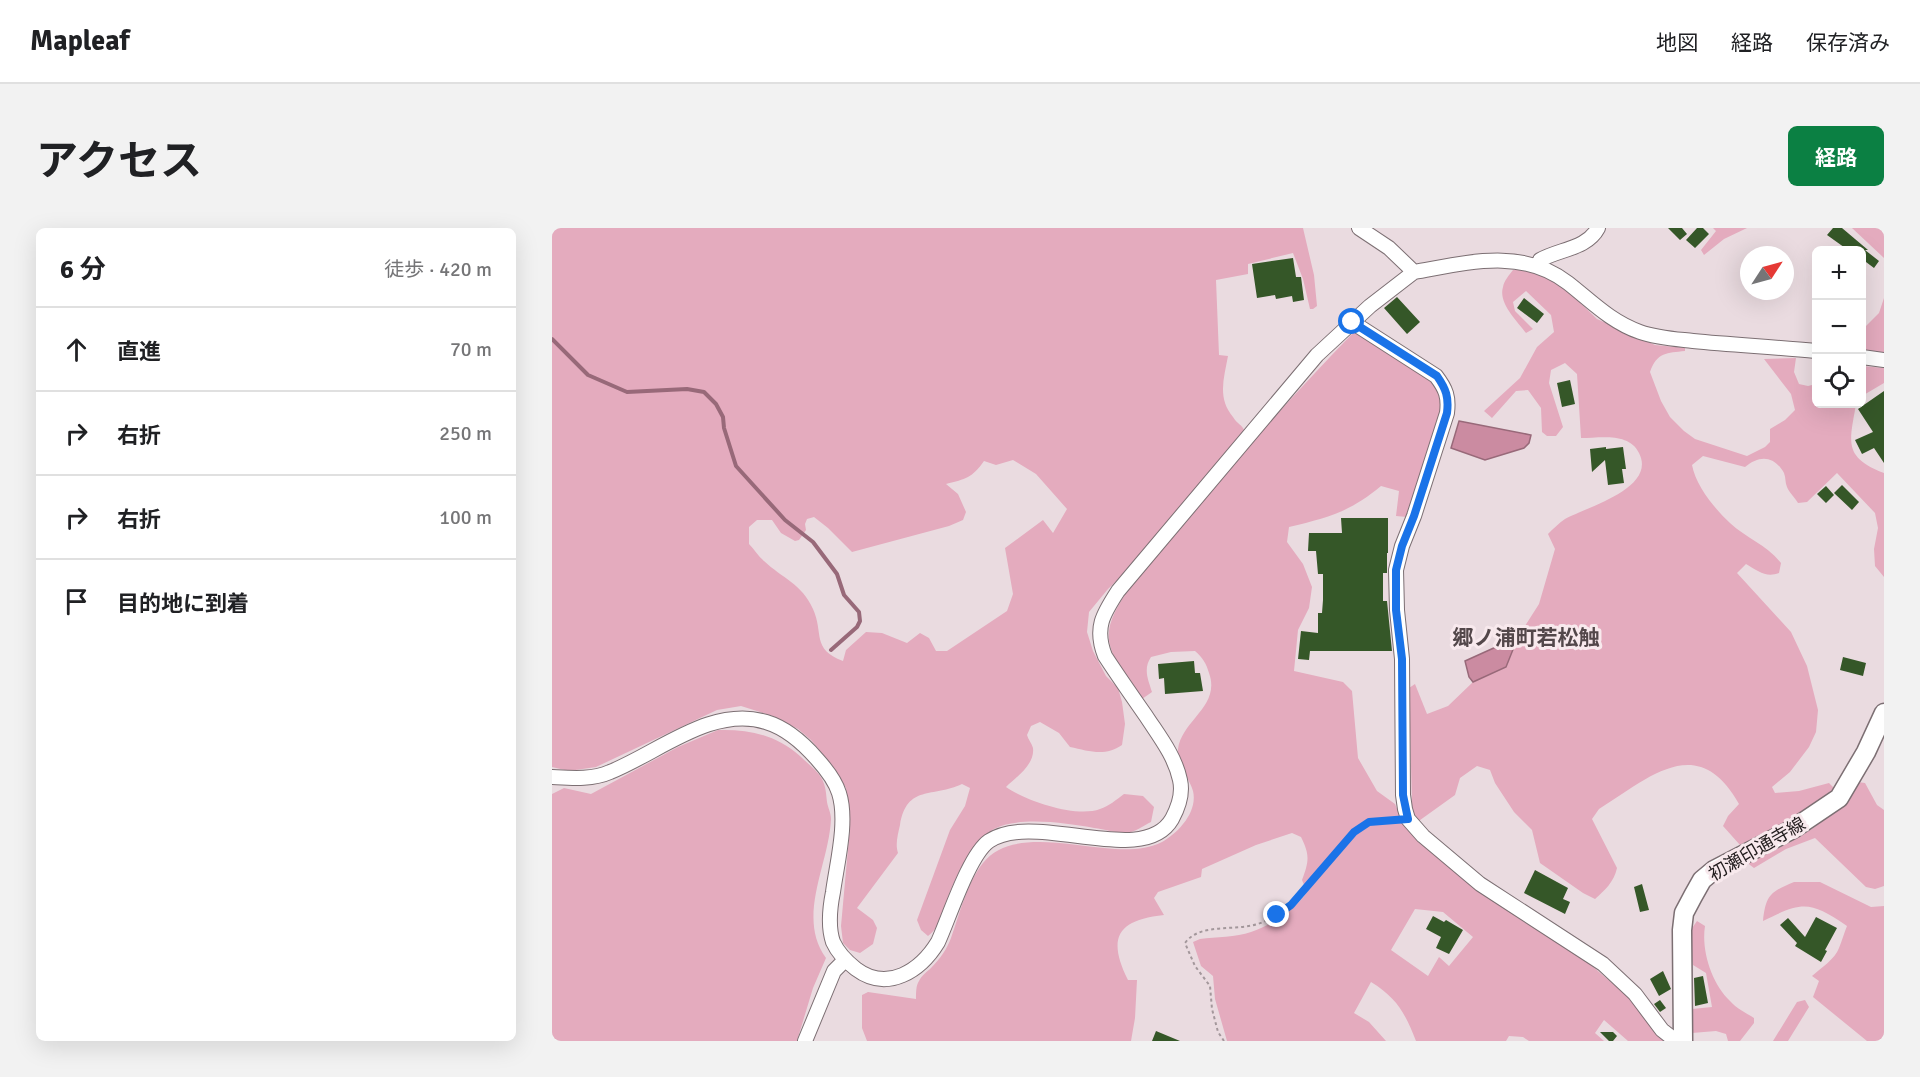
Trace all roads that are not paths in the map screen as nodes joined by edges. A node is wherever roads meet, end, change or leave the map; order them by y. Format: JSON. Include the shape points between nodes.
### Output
{"nodes":[{"id":1,"x":1359,"y":228,"type":"edge"},
{"id":2,"x":1598,"y":228,"type":"edge"},
{"id":3,"x":1539,"y":266,"type":"junction"},
{"id":4,"x":1414,"y":272,"type":"junction"},
{"id":5,"x":1352,"y":322,"type":"junction"},
{"id":6,"x":1812,"y":351,"type":"edge"},
{"id":7,"x":1866,"y":358,"type":"edge"},
{"id":8,"x":1884,"y":360,"type":"edge"},
{"id":9,"x":1884,"y":713,"type":"edge"},
{"id":10,"x":552,"y":777,"type":"edge"},
{"id":11,"x":845,"y":960,"type":"junction"},
{"id":12,"x":805,"y":1041,"type":"edge"},
{"id":13,"x":1682,"y":1041,"type":"edge"}],
"edges":[{"from":1,"to":4,"type":"street","via":[[1384,244]]},
{"from":2,"to":3,"type":"street","via":[[1589,240],[1548,255],[1540,260]]},
{"from":3,"to":4,"type":"street","via":[[1496,260]]},
{"from":3,"to":6,"type":"street","via":[[1610,317],[1638,331],[1675,340]]},
{"from":4,"to":5,"type":"street"},
{"from":5,"to":11,"type":"street","via":[[1317,355],[1119,591],[1102,622],[1098,640],[1105,656],[1167,749],[1181,781],[1181,795],[1170,822],[1153,836],[1138,840],[1048,832],[999,836],[974,858],[938,942],[917,967],[895,979],[884,980],[860,972]]},
{"from":5,"to":13,"type":"street","via":[[1437,376],[1449,400],[1396,570],[1402,659],[1403,795],[1408,819],[1480,884],[1603,964],[1635,994],[1662,1030]]},
{"from":7,"to":8,"type":"street"},
{"from":9,"to":13,"type":"main road","name":"初瀬印通寺線","via":[[1839,798],[1702,880],[1684,913]]},
{"from":10,"to":11,"type":"street","via":[[577,778],[609,772],[696,730],[731,718],[767,722],[785,731],[828,770],[839,792],[841,836],[831,924],[833,941]]},
{"from":11,"to":12,"type":"street","via":[[834,971]]}]}
